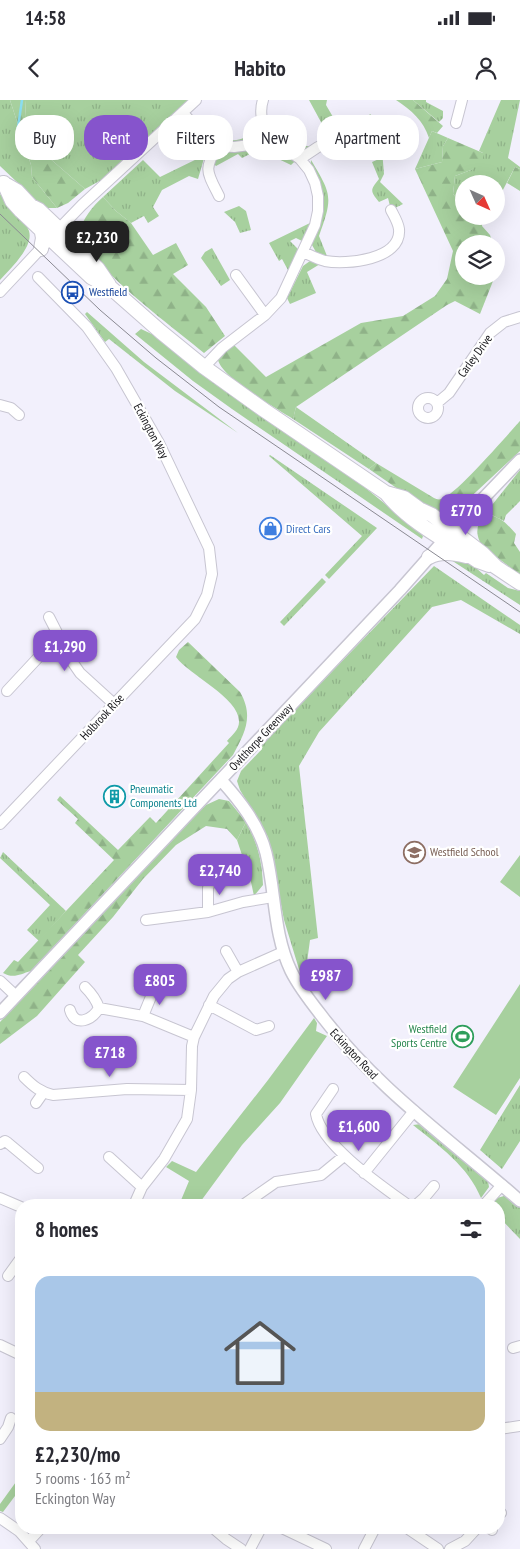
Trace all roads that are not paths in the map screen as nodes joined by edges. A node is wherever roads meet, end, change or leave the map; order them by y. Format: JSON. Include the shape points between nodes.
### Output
{"nodes":[{"id":1,"x":196,"y":100,"type":"edge"},
{"id":2,"x":263,"y":100,"type":"edge"},
{"id":3,"x":462,"y":100,"type":"edge"},
{"id":4,"x":183,"y":113,"type":"joint"},
{"id":5,"x":262,"y":115,"type":"edge"},
{"id":6,"x":456,"y":123,"type":"dead end"},
{"id":7,"x":209,"y":160,"type":"edge"},
{"id":8,"x":301,"y":160,"type":"edge"},
{"id":9,"x":2,"y":181,"type":"edge"},
{"id":10,"x":219,"y":196,"type":"dead end"},
{"id":11,"x":391,"y":210,"type":"dead end"},
{"id":12,"x":46,"y":241,"type":"junction"},
{"id":13,"x":303,"y":252,"type":"junction"},
{"id":14,"x":69,"y":256,"type":"junction"},
{"id":15,"x":236,"y":275,"type":"dead end"},
{"id":16,"x":38,"y":277,"type":"dead end"},
{"id":17,"x":111,"y":288,"type":"junction"},
{"id":18,"x":0,"y":292,"type":"edge"},
{"id":19,"x":265,"y":315,"type":"junction"},
{"id":20,"x":520,"y":317,"type":"edge"},
{"id":21,"x":204,"y":367,"type":"junction"},
{"id":22,"x":437,"y":403,"type":"dead end"},
{"id":23,"x":0,"y":405,"type":"edge"},
{"id":24,"x":19,"y":416,"type":"dead end"},
{"id":25,"x":520,"y":460,"type":"edge"},
{"id":26,"x":386,"y":492,"type":"junction"},
{"id":27,"x":440,"y":542,"type":"junction"},
{"id":28,"x":471,"y":557,"type":"junction"},
{"id":29,"x":496,"y":567,"type":"junction"},
{"id":30,"x":520,"y":583,"type":"edge"},
{"id":31,"x":202,"y":608,"type":"joint"},
{"id":32,"x":49,"y":617,"type":"dead end"},
{"id":33,"x":60,"y":639,"type":"junction"},
{"id":34,"x":7,"y":692,"type":"dead end"},
{"id":35,"x":114,"y":704,"type":"junction"},
{"id":36,"x":221,"y":780,"type":"junction"},
{"id":37,"x":0,"y":824,"type":"edge"},
{"id":38,"x":213,"y":875,"type":"dead end"},
{"id":39,"x":273,"y":897,"type":"junction"},
{"id":40,"x":208,"y":912,"type":"junction"},
{"id":41,"x":146,"y":920,"type":"dead end"},
{"id":42,"x":226,"y":951,"type":"dead end"},
{"id":43,"x":284,"y":952,"type":"junction"},
{"id":44,"x":238,"y":972,"type":"junction"},
{"id":45,"x":0,"y":981,"type":"edge"},
{"id":46,"x":85,"y":987,"type":"dead end"},
{"id":47,"x":155,"y":987,"type":"dead end"},
{"id":48,"x":16,"y":996,"type":"junction"},
{"id":49,"x":209,"y":1005,"type":"junction"},
{"id":50,"x":99,"y":1008,"type":"junction"},
{"id":51,"x":70,"y":1010,"type":"dead end"},
{"id":52,"x":0,"y":1013,"type":"edge"},
{"id":53,"x":143,"y":1016,"type":"junction"},
{"id":54,"x":269,"y":1026,"type":"dead end"},
{"id":55,"x":194,"y":1037,"type":"junction"},
{"id":56,"x":24,"y":1077,"type":"dead end"},
{"id":57,"x":191,"y":1090,"type":"junction"},
{"id":58,"x":332,"y":1090,"type":"dead end"},
{"id":59,"x":43,"y":1093,"type":"junction"},
{"id":60,"x":36,"y":1103,"type":"dead end"},
{"id":61,"x":414,"y":1111,"type":"junction"},
{"id":62,"x":0,"y":1144,"type":"edge"},
{"id":63,"x":344,"y":1156,"type":"junction"},
{"id":64,"x":109,"y":1157,"type":"dead end"},
{"id":65,"x":38,"y":1168,"type":"dead end"},
{"id":66,"x":364,"y":1173,"type":"junction"},
{"id":67,"x":502,"y":1185,"type":"junction"},
{"id":68,"x":434,"y":1186,"type":"dead end"},
{"id":69,"x":142,"y":1187,"type":"junction"},
{"id":70,"x":0,"y":1198,"type":"edge"},
{"id":71,"x":137,"y":1199,"type":"edge"},
{"id":72,"x":252,"y":1199,"type":"edge"},
{"id":73,"x":400,"y":1199,"type":"edge"},
{"id":74,"x":423,"y":1199,"type":"edge"},
{"id":75,"x":489,"y":1199,"type":"edge"},
{"id":76,"x":520,"y":1201,"type":"edge"},
{"id":77,"x":15,"y":1204,"type":"edge"},
{"id":78,"x":15,"y":1260,"type":"edge"},
{"id":79,"x":8,"y":1276,"type":"dead end"},
{"id":80,"x":0,"y":1346,"type":"edge"},
{"id":81,"x":15,"y":1352,"type":"edge"},
{"id":82,"x":11,"y":1418,"type":"dead end"},
{"id":83,"x":520,"y":1426,"type":"edge"},
{"id":84,"x":505,"y":1428,"type":"edge"},
{"id":85,"x":2,"y":1434,"type":"edge"},
{"id":86,"x":0,"y":1518,"type":"edge"},
{"id":87,"x":15,"y":1528,"type":"edge"},
{"id":88,"x":23,"y":1534,"type":"edge"},
{"id":89,"x":220,"y":1534,"type":"edge"},
{"id":90,"x":258,"y":1534,"type":"edge"},
{"id":91,"x":295,"y":1534,"type":"edge"},
{"id":92,"x":372,"y":1534,"type":"edge"},
{"id":93,"x":416,"y":1534,"type":"edge"},
{"id":94,"x":471,"y":1534,"type":"edge"},
{"id":95,"x":32,"y":1545,"type":"edge"},
{"id":96,"x":241,"y":1549,"type":"edge"},
{"id":97,"x":250,"y":1549,"type":"edge"},
{"id":98,"x":326,"y":1549,"type":"edge"},
{"id":99,"x":364,"y":1549,"type":"edge"},
{"id":100,"x":438,"y":1549,"type":"edge"},
{"id":101,"x":450,"y":1549,"type":"edge"}],
"edges":[{"from":1,"to":4,"type":"street"},
{"from":2,"to":5,"type":"street"},
{"from":3,"to":6,"type":"street"},
{"from":4,"to":12,"type":"street"},
{"from":7,"to":10,"type":"street","via":[[208,170]]},
{"from":8,"to":13,"type":"street","via":[[309,170],[318,196],[315,225]]},
{"from":9,"to":12,"type":"main road","via":[[12,201]]},
{"from":9,"to":12,"type":"main road","via":[[39,210]]},
{"from":11,"to":13,"type":"street","via":[[399,234],[395,244],[384,254],[368,259],[332,261]]},
{"from":12,"to":14,"type":"main road"},
{"from":12,"to":14,"type":"main road","via":[[53,254]]},
{"from":12,"to":17,"type":"main road","via":[[98,269]]},
{"from":12,"to":18,"type":"street"},
{"from":13,"to":19,"type":"street","via":[[281,298]]},
{"from":14,"to":17,"type":"main road","via":[[92,277]]},
{"from":15,"to":19,"type":"street"},
{"from":16,"to":31,"type":"street","name":"Eckington Way","via":[[87,326],[116,368],[167,459],[212,560],[212,574]]},
{"from":17,"to":21,"type":"main road"},
{"from":19,"to":21,"type":"street","via":[[222,348]]},
{"from":20,"to":22,"type":"street","name":"Carley Drive","via":[[504,322],[490,333],[449,393]]},
{"from":21,"to":26,"type":"main road"},
{"from":23,"to":24,"type":"street","via":[[11,408]]},
{"from":25,"to":27,"type":"street","name":"Owlthorpe Greenway"},
{"from":26,"to":27,"type":"main road","via":[[397,506]]},
{"from":26,"to":27,"type":"main road","via":[[404,498],[432,515]]},
{"from":27,"to":28,"type":"main road"},
{"from":27,"to":28,"type":"main road","via":[[436,554]]},
{"from":27,"to":29,"type":"main road","via":[[482,553]]},
{"from":27,"to":36,"type":"street","name":"Owlthorpe Greenway"},
{"from":28,"to":29,"type":"main road"},
{"from":29,"to":30,"type":"main road"},
{"from":31,"to":35,"type":"street","name":"Holbrook Rise"},
{"from":32,"to":33,"type":"street"},
{"from":33,"to":34,"type":"street","via":[[48,647]]},
{"from":33,"to":35,"type":"street","via":[[80,673]]},
{"from":35,"to":37,"type":"street","name":"Holbrook Rise"},
{"from":36,"to":39,"type":"street","name":"Eckington Road","via":[[245,809],[261,839]]},
{"from":36,"to":48,"type":"street","name":"Owlthorpe Greenway"},
{"from":38,"to":40,"type":"street","via":[[208,888]]},
{"from":39,"to":40,"type":"street"},
{"from":39,"to":43,"type":"street","name":"Eckington Road"},
{"from":40,"to":41,"type":"street"},
{"from":42,"to":44,"type":"street"},
{"from":43,"to":44,"type":"street"},
{"from":43,"to":61,"type":"street","name":"Eckington Road","via":[[305,995],[343,1044]]},
{"from":44,"to":49,"type":"street","via":[[221,986]]},
{"from":45,"to":48,"type":"street"},
{"from":46,"to":50,"type":"street","via":[[95,997]]},
{"from":47,"to":53,"type":"street"},
{"from":48,"to":52,"type":"street","name":"Owlthorpe Greenway"},
{"from":49,"to":54,"type":"street","via":[[256,1030]]},
{"from":49,"to":55,"type":"street"},
{"from":50,"to":51,"type":"street","via":[[88,1021],[76,1020]]},
{"from":50,"to":53,"type":"street"},
{"from":53,"to":55,"type":"street"},
{"from":55,"to":57,"type":"street"},
{"from":56,"to":59,"type":"street"},
{"from":57,"to":59,"type":"street"},
{"from":57,"to":69,"type":"street","via":[[182,1130]]},
{"from":58,"to":63,"type":"street","via":[[316,1114],[318,1123]]},
{"from":59,"to":60,"type":"street"},
{"from":61,"to":66,"type":"street"},
{"from":61,"to":67,"type":"street","name":"Eckington Road"},
{"from":62,"to":65,"type":"street","via":[[5,1141]]},
{"from":63,"to":66,"type":"street"},
{"from":63,"to":72,"type":"street","via":[[321,1175],[276,1182]]},
{"from":64,"to":69,"type":"street"},
{"from":66,"to":73,"type":"street"},
{"from":67,"to":75,"type":"street"},
{"from":67,"to":76,"type":"street","name":"Eckington Road"},
{"from":68,"to":74,"type":"street"},
{"from":69,"to":71,"type":"street"},
{"from":70,"to":77,"type":"street"},
{"from":78,"to":79,"type":"street"},
{"from":80,"to":81,"type":"street"},
{"from":82,"to":85,"type":"street"},
{"from":83,"to":84,"type":"street"},
{"from":86,"to":87,"type":"street"},
{"from":88,"to":95,"type":"street"},
{"from":89,"to":96,"type":"street"},
{"from":90,"to":97,"type":"street"},
{"from":91,"to":98,"type":"street"},
{"from":92,"to":99,"type":"street"},
{"from":93,"to":100,"type":"street"},
{"from":94,"to":101,"type":"street"}]}
